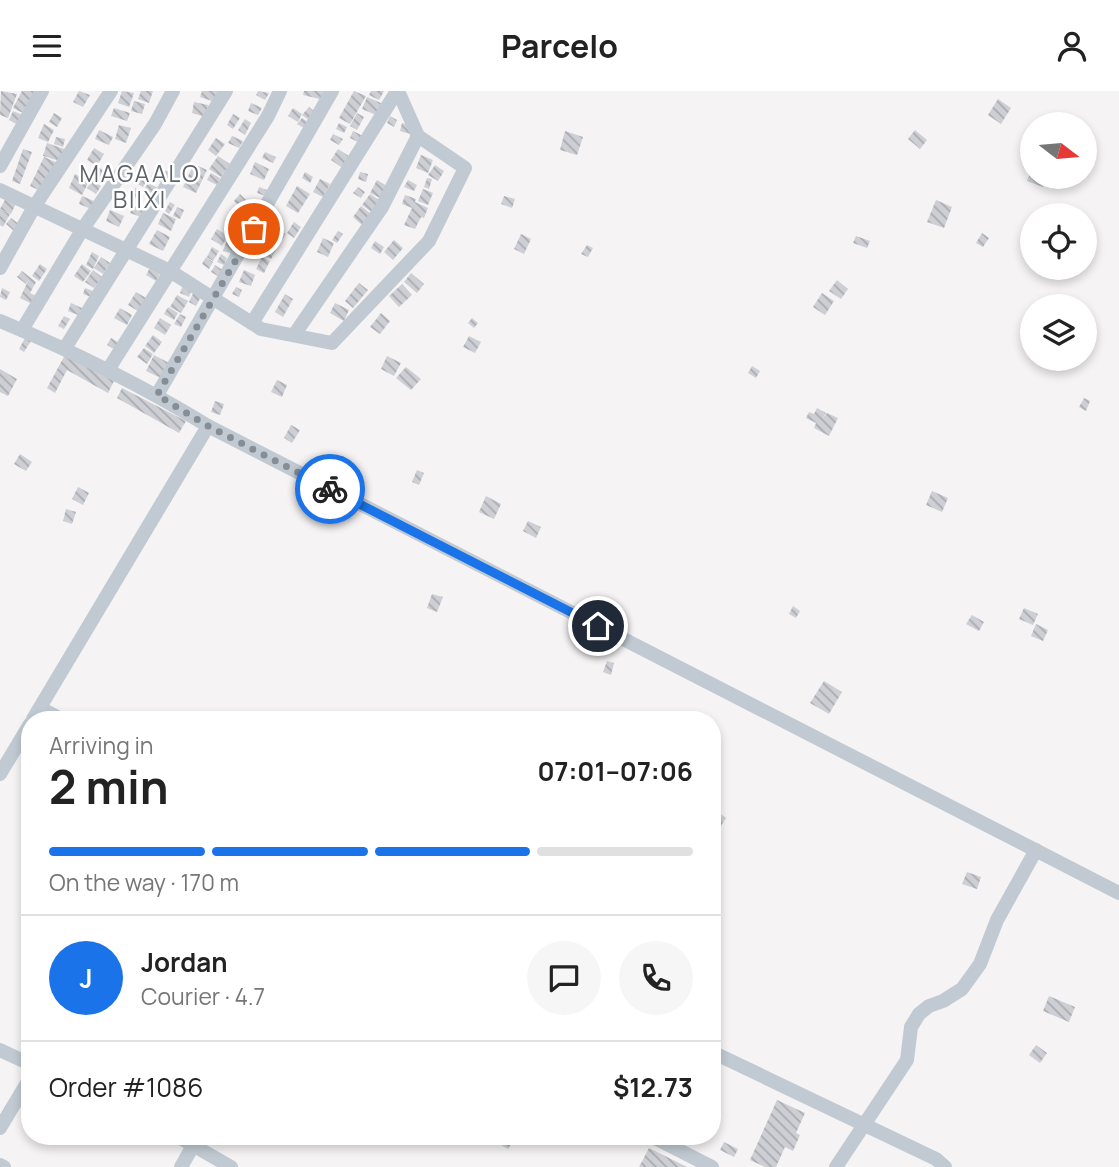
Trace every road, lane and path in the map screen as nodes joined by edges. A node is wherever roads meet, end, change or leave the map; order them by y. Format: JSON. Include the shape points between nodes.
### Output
{"nodes":[{"id":1,"x":42,"y":91,"type":"edge"},
{"id":2,"x":111,"y":91,"type":"edge"},
{"id":3,"x":173,"y":91,"type":"edge"},
{"id":4,"x":226,"y":91,"type":"edge"},
{"id":5,"x":280,"y":91,"type":"edge"},
{"id":6,"x":332,"y":91,"type":"edge"},
{"id":7,"x":398,"y":91,"type":"edge"},
{"id":8,"x":418,"y":136,"type":"junction"},
{"id":9,"x":0,"y":166,"type":"edge"},
{"id":10,"x":0,"y":190,"type":"edge"},
{"id":11,"x":34,"y":207,"type":"junction"},
{"id":12,"x":82,"y":230,"type":"junction"},
{"id":13,"x":126,"y":249,"type":"junction"},
{"id":14,"x":0,"y":268,"type":"edge"},
{"id":15,"x":170,"y":271,"type":"junction"},
{"id":16,"x":214,"y":299,"type":"junction"},
{"id":17,"x":0,"y":321,"type":"edge"},
{"id":18,"x":252,"y":323,"type":"junction"},
{"id":19,"x":22,"y":330,"type":"junction"},
{"id":20,"x":294,"y":335,"type":"junction"},
{"id":21,"x":65,"y":348,"type":"junction"},
{"id":22,"x":108,"y":370,"type":"junction"},
{"id":23,"x":157,"y":395,"type":"junction"},
{"id":24,"x":208,"y":426,"type":"junction"},
{"id":25,"x":38,"y":711,"type":"edge"},
{"id":26,"x":21,"y":740,"type":"edge"},
{"id":27,"x":0,"y":774,"type":"edge"},
{"id":28,"x":1036,"y":850,"type":"junction"},
{"id":29,"x":1119,"y":893,"type":"edge"},
{"id":30,"x":0,"y":1050,"type":"edge"},
{"id":31,"x":721,"y":1056,"type":"edge"},
{"id":32,"x":21,"y":1060,"type":"edge"},
{"id":33,"x":21,"y":1093,"type":"edge"},
{"id":34,"x":863,"y":1126,"type":"junction"},
{"id":35,"x":0,"y":1128,"type":"edge"},
{"id":36,"x":193,"y":1145,"type":"edge"},
{"id":37,"x":196,"y":1145,"type":"edge"},
{"id":38,"x":669,"y":1145,"type":"edge"},
{"id":39,"x":181,"y":1167,"type":"edge"},
{"id":40,"x":231,"y":1167,"type":"edge"},
{"id":41,"x":712,"y":1167,"type":"edge"},
{"id":42,"x":836,"y":1167,"type":"edge"},
{"id":43,"x":945,"y":1167,"type":"edge"}],
"edges":[{"from":1,"to":9,"type":"street"},
{"from":2,"to":11,"type":"street"},
{"from":3,"to":12,"type":"street"},
{"from":4,"to":13,"type":"street"},
{"from":5,"to":15,"type":"street"},
{"from":6,"to":16,"type":"street"},
{"from":7,"to":8,"type":"street"},
{"from":7,"to":18,"type":"street"},
{"from":8,"to":20,"type":"street","via":[[382,207]]},
{"from":8,"to":20,"type":"street","via":[[465,168],[429,241],[332,344]]},
{"from":10,"to":11,"type":"street"},
{"from":11,"to":12,"type":"street"},
{"from":11,"to":14,"type":"street"},
{"from":12,"to":13,"type":"street"},
{"from":12,"to":19,"type":"street"},
{"from":13,"to":15,"type":"street"},
{"from":13,"to":21,"type":"street"},
{"from":15,"to":16,"type":"street"},
{"from":15,"to":22,"type":"street"},
{"from":16,"to":18,"type":"street"},
{"from":16,"to":23,"type":"street"},
{"from":17,"to":19,"type":"street"},
{"from":18,"to":20,"type":"street"},
{"from":19,"to":21,"type":"street"},
{"from":21,"to":22,"type":"street"},
{"from":22,"to":23,"type":"street"},
{"from":23,"to":24,"type":"street"},
{"from":24,"to":25,"type":"street"},
{"from":24,"to":28,"type":"street"},
{"from":26,"to":27,"type":"street"},
{"from":28,"to":29,"type":"street"},
{"from":28,"to":34,"type":"street","via":[[997,919],[980,964],[962,989],[919,1014],[911,1027],[907,1060]]},
{"from":30,"to":32,"type":"street"},
{"from":31,"to":34,"type":"street"},
{"from":33,"to":35,"type":"street"},
{"from":34,"to":42,"type":"street"},
{"from":34,"to":43,"type":"street"},
{"from":36,"to":39,"type":"street"},
{"from":37,"to":40,"type":"street"},
{"from":38,"to":41,"type":"street"}]}
